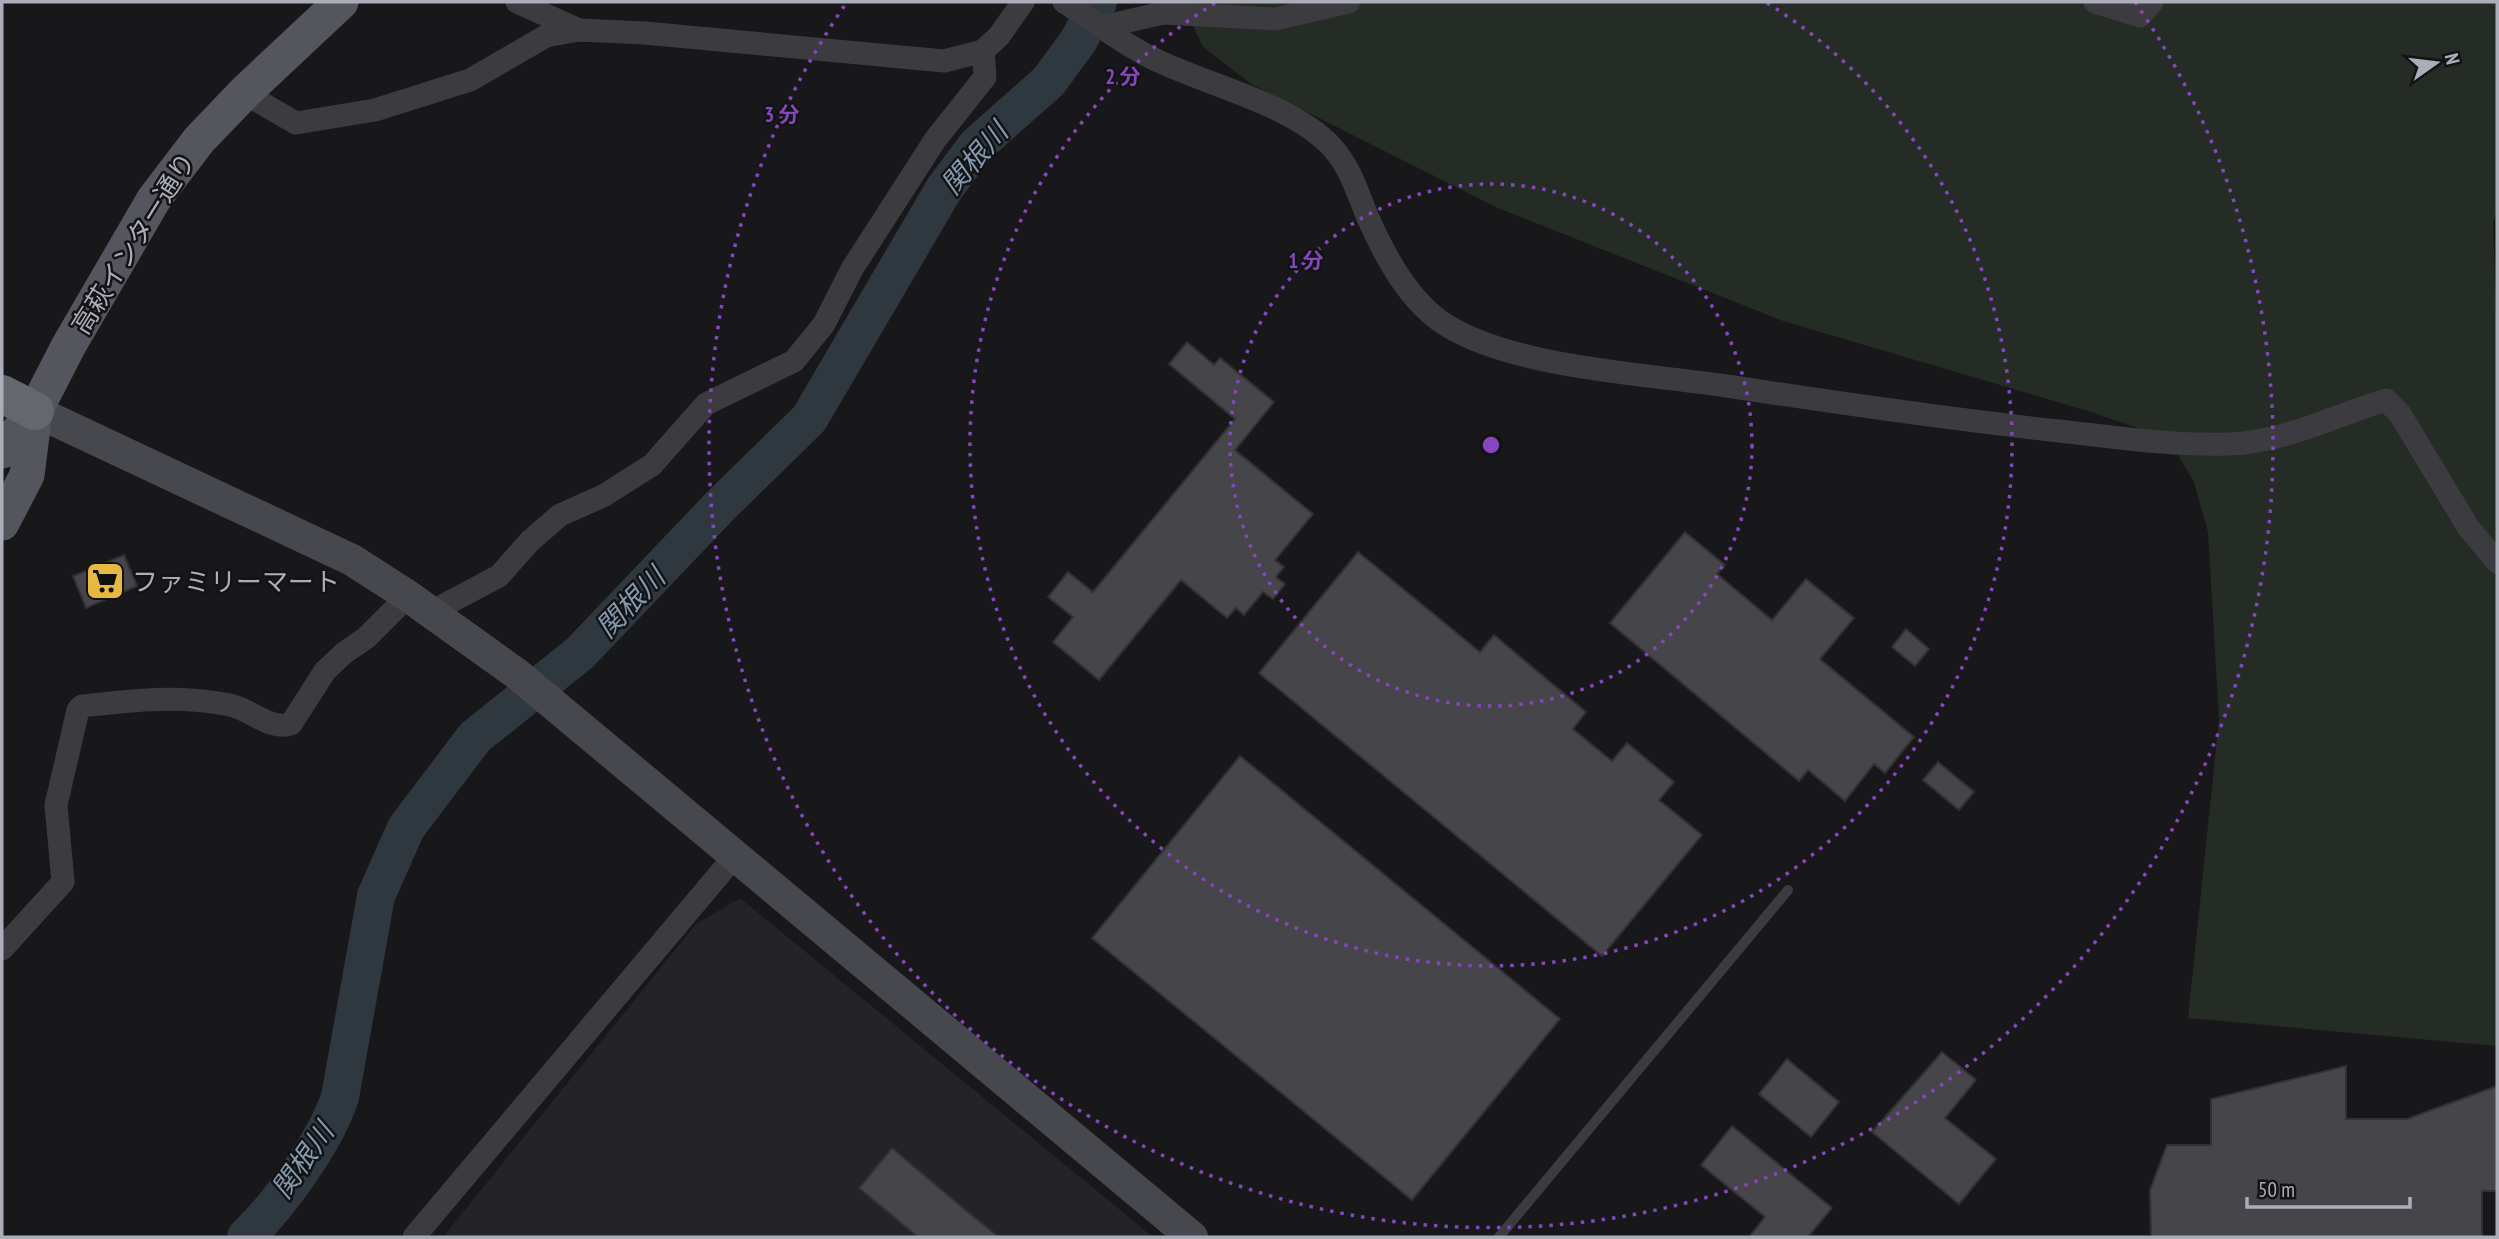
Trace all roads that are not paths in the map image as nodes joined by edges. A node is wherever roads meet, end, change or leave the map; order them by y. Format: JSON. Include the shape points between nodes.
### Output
{"nodes":[{"id":1,"x":341,"y":2,"type":"edge"},
{"id":2,"x":517,"y":2,"type":"edge"},
{"id":3,"x":1023,"y":2,"type":"edge"},
{"id":4,"x":1064,"y":2,"type":"edge"},
{"id":5,"x":1349,"y":2,"type":"edge"},
{"id":6,"x":2095,"y":2,"type":"edge"},
{"id":7,"x":2152,"y":2,"type":"edge"},
{"id":8,"x":1102,"y":27,"type":"junction"},
{"id":9,"x":579,"y":30,"type":"junction"},
{"id":10,"x":983,"y":51,"type":"junction"},
{"id":11,"x":244,"y":93,"type":"junction"},
{"id":12,"x":18,"y":403,"type":"edge"},
{"id":13,"x":2,"y":452,"type":"edge"},
{"id":14,"x":2,"y":523,"type":"edge"},
{"id":15,"x":2497,"y":562,"type":"edge"},
{"id":16,"x":420,"y":604,"type":"junction"},
{"id":17,"x":733,"y":857,"type":"junction"},
{"id":18,"x":1788,"y":890,"type":"dead end"},
{"id":19,"x":2,"y":949,"type":"edge"},
{"id":20,"x":414,"y":1237,"type":"edge"},
{"id":21,"x":1192,"y":1237,"type":"edge"},
{"id":22,"x":1499,"y":1237,"type":"edge"}],
"edges":[{"from":1,"to":11,"type":"main road","name":"高萩インター通り"},
{"from":2,"to":9,"type":"street"},
{"from":3,"to":10,"type":"street"},
{"from":4,"to":8,"type":"street"},
{"from":5,"to":8,"type":"street","via":[[1275,19],[1163,13]]},
{"from":6,"to":7,"type":"street","via":[[2140,16]]},
{"from":8,"to":15,"type":"street","via":[[1150,58],[1226,86],[1329,143],[1351,172],[1389,260],[1417,299],[1442,322],[1473,340],[1511,353],[1642,374],[1947,419],[2164,443],[2234,445],[2309,428],[2386,400],[2400,414],[2468,527]]},
{"from":9,"to":10,"type":"street","via":[[944,61]]},
{"from":9,"to":11,"type":"street","via":[[546,36],[470,80],[375,110],[296,123]]},
{"from":10,"to":16,"type":"street","via":[[985,77],[935,141],[852,269],[824,324],[794,361],[706,404],[652,465],[603,496],[560,515],[499,576]]},
{"from":11,"to":12,"type":"main road","name":"高萩インター通り","via":[[199,140],[154,199],[69,345]]},
{"from":12,"to":13,"type":"main road","name":"高萩インター通り"},
{"from":12,"to":14,"type":"main road","name":"高萩インター通り","via":[[27,475]]},
{"from":12,"to":16,"type":"street","via":[[352,560]]},
{"from":16,"to":17,"type":"street","via":[[517,674]]},
{"from":16,"to":19,"type":"street","via":[[344,653],[326,671],[291,724],[272,724],[231,705],[161,697],[82,706],[56,805],[63,882]]},
{"from":17,"to":20,"type":"street"},
{"from":17,"to":21,"type":"street"},
{"from":18,"to":22,"type":"lane"}]}
